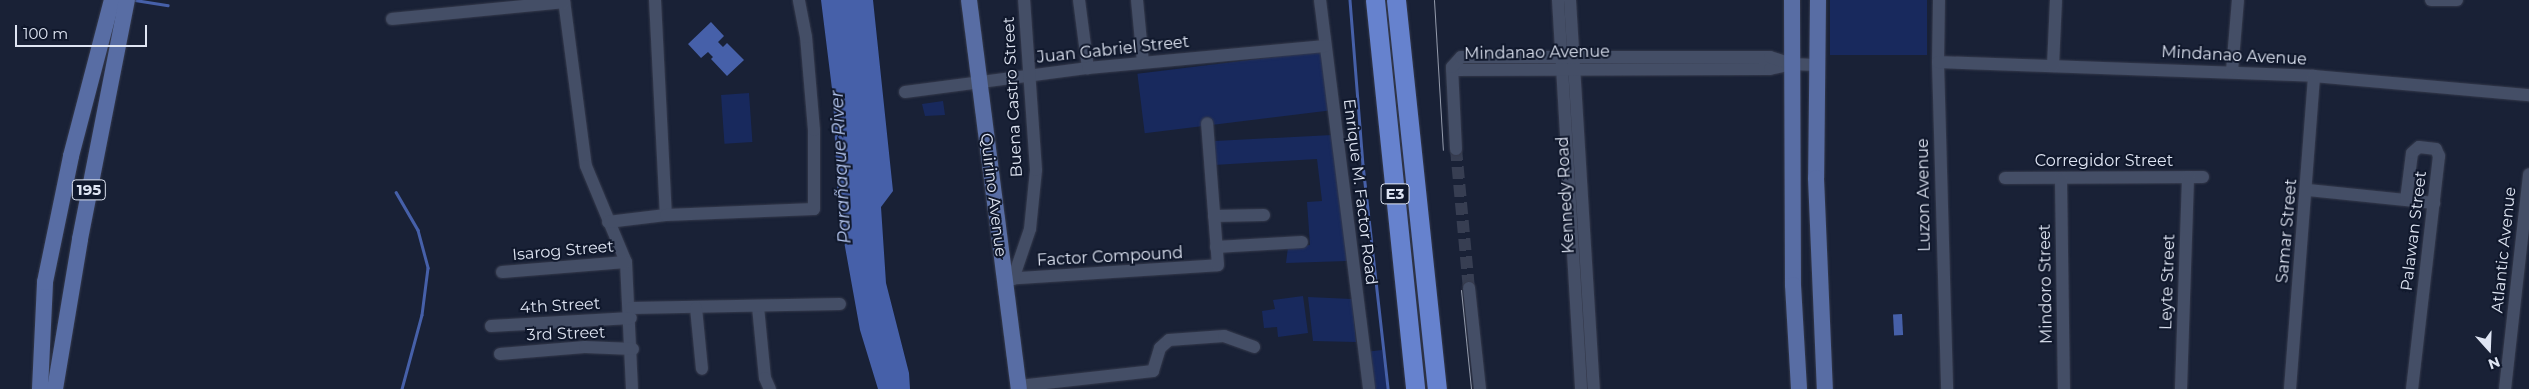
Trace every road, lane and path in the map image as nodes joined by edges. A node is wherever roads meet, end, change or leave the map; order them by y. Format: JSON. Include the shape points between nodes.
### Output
{"nodes":[{"id":1,"x":655,"y":0,"type":"edge"},
{"id":2,"x":799,"y":0,"type":"edge"},
{"id":3,"x":969,"y":0,"type":"edge"},
{"id":4,"x":1024,"y":0,"type":"edge"},
{"id":5,"x":1079,"y":0,"type":"edge"},
{"id":6,"x":1137,"y":0,"type":"edge"},
{"id":7,"x":1320,"y":0,"type":"edge"},
{"id":8,"x":1375,"y":0,"type":"edge"},
{"id":9,"x":1396,"y":0,"type":"edge"},
{"id":10,"x":1558,"y":0,"type":"edge"},
{"id":11,"x":1570,"y":0,"type":"edge"},
{"id":12,"x":1792,"y":0,"type":"edge"},
{"id":13,"x":1818,"y":0,"type":"edge"},
{"id":14,"x":1939,"y":0,"type":"edge"},
{"id":15,"x":2056,"y":0,"type":"edge"},
{"id":16,"x":2238,"y":0,"type":"edge"},
{"id":17,"x":2431,"y":0,"type":"edge"},
{"id":18,"x":2457,"y":0,"type":"edge"},
{"id":19,"x":564,"y":1,"type":"edge"},
{"id":20,"x":119,"y":4,"type":"edge"},
{"id":21,"x":392,"y":19,"type":"dead end"},
{"id":22,"x":1325,"y":46,"type":"junction"},
{"id":23,"x":1143,"y":62,"type":"junction"},
{"id":24,"x":1568,"y":62,"type":"junction"},
{"id":25,"x":1938,"y":62,"type":"junction"},
{"id":26,"x":1791,"y":64,"type":"junction"},
{"id":27,"x":1817,"y":65,"type":"junction"},
{"id":28,"x":2053,"y":66,"type":"junction"},
{"id":29,"x":1088,"y":68,"type":"junction"},
{"id":30,"x":2232,"y":71,"type":"junction"},
{"id":31,"x":1031,"y":75,"type":"junction"},
{"id":32,"x":2314,"y":76,"type":"junction"},
{"id":33,"x":979,"y":82,"type":"junction"},
{"id":34,"x":905,"y":92,"type":"dead end"},
{"id":35,"x":2529,"y":95,"type":"edge"},
{"id":36,"x":1207,"y":123,"type":"dead end"},
{"id":37,"x":1456,"y":149,"type":"tunnel mouth"},
{"id":38,"x":2529,"y":174,"type":"edge"},
{"id":39,"x":2188,"y":177,"type":"junction"},
{"id":40,"x":2203,"y":177,"type":"dead end"},
{"id":41,"x":2005,"y":178,"type":"dead end"},
{"id":42,"x":2061,"y":179,"type":"junction"},
{"id":43,"x":2308,"y":190,"type":"junction"},
{"id":44,"x":2406,"y":200,"type":"junction"},
{"id":45,"x":2434,"y":203,"type":"junction"},
{"id":46,"x":666,"y":215,"type":"junction"},
{"id":47,"x":1264,"y":215,"type":"dead end"},
{"id":48,"x":1214,"y":216,"type":"junction"},
{"id":49,"x":608,"y":222,"type":"junction"},
{"id":50,"x":55,"y":234,"type":"junction"},
{"id":51,"x":80,"y":239,"type":"junction"},
{"id":52,"x":1302,"y":242,"type":"dead end"},
{"id":53,"x":1216,"y":247,"type":"junction"},
{"id":54,"x":626,"y":262,"type":"junction"},
{"id":55,"x":502,"y":272,"type":"dead end"},
{"id":56,"x":1009,"y":279,"type":"junction"},
{"id":57,"x":1469,"y":288,"type":"tunnel mouth"},
{"id":58,"x":1582,"y":290,"type":"junction"},
{"id":59,"x":840,"y":304,"type":"dead end"},
{"id":60,"x":758,"y":307,"type":"junction"},
{"id":61,"x":696,"y":308,"type":"junction"},
{"id":62,"x":631,"y":313,"type":"junction"},
{"id":63,"x":491,"y":326,"type":"dead end"},
{"id":64,"x":1254,"y":346,"type":"dead end"},
{"id":65,"x":632,"y":349,"type":"junction"},
{"id":66,"x":500,"y":354,"type":"dead end"},
{"id":67,"x":702,"y":369,"type":"dead end"},
{"id":68,"x":1019,"y":388,"type":"edge"},
{"id":69,"x":40,"y":389,"type":"edge"},
{"id":70,"x":55,"y":389,"type":"edge"},
{"id":71,"x":632,"y":389,"type":"edge"},
{"id":72,"x":770,"y":389,"type":"edge"},
{"id":73,"x":1369,"y":389,"type":"edge"},
{"id":74,"x":1415,"y":389,"type":"edge"},
{"id":75,"x":1437,"y":389,"type":"edge"},
{"id":76,"x":1480,"y":389,"type":"edge"},
{"id":77,"x":1581,"y":389,"type":"edge"},
{"id":78,"x":1594,"y":389,"type":"edge"},
{"id":79,"x":1799,"y":389,"type":"edge"},
{"id":80,"x":1825,"y":389,"type":"edge"},
{"id":81,"x":1947,"y":389,"type":"edge"},
{"id":82,"x":2064,"y":389,"type":"edge"},
{"id":83,"x":2181,"y":389,"type":"edge"},
{"id":84,"x":2290,"y":389,"type":"edge"},
{"id":85,"x":2412,"y":389,"type":"edge"},
{"id":86,"x":2505,"y":389,"type":"edge"}],
"edges":[{"from":1,"to":46,"type":"street"},
{"from":2,"to":46,"type":"street","via":[[813,120],[817,206],[811,211]]},
{"from":3,"to":33,"type":"main road","name":"Quirino Avenue"},
{"from":4,"to":31,"type":"street","name":"Buena Castro Street"},
{"from":5,"to":29,"type":"street"},
{"from":6,"to":23,"type":"street"},
{"from":7,"to":22,"type":"street","name":"Enrique M. Factor Road"},
{"from":8,"to":74,"type":"highway","number":"E3"},
{"from":9,"to":75,"type":"highway","number":"E3"},
{"from":10,"to":24,"type":"street","name":"Kennedy Road"},
{"from":11,"to":24,"type":"street","name":"Kennedy Road"},
{"from":12,"to":26,"type":"main road"},
{"from":13,"to":27,"type":"main road"},
{"from":14,"to":25,"type":"street","name":"Luzon Avenue"},
{"from":15,"to":28,"type":"street"},
{"from":16,"to":30,"type":"street"},
{"from":17,"to":18,"type":"street"},
{"from":19,"to":21,"type":"street"},
{"from":19,"to":49,"type":"street","via":[[586,166]]},
{"from":20,"to":50,"type":"main road","number":"195","via":[[71,156]]},
{"from":20,"to":51,"type":"main road","number":"195"},
{"from":22,"to":23,"type":"street","name":"Juan Gabriel Street"},
{"from":22,"to":73,"type":"street","name":"Enrique M. Factor Road"},
{"from":23,"to":29,"type":"street","name":"Juan Gabriel Street"},
{"from":24,"to":26,"type":"street","name":"Mindanao Avenue","via":[[1770,69]]},
{"from":24,"to":37,"type":"street","name":"Mindanao Avenue","via":[[1460,57],[1453,63],[1452,70]]},
{"from":24,"to":58,"type":"street","name":"Kennedy Road"},
{"from":25,"to":28,"type":"street","name":"Mindanao Avenue"},
{"from":25,"to":81,"type":"street","name":"Luzon Avenue"},
{"from":26,"to":27,"type":"street","name":"Mindanao Avenue"},
{"from":26,"to":79,"type":"main road","via":[[1792,285]]},
{"from":27,"to":80,"type":"main road","via":[[1816,188]]},
{"from":28,"to":30,"type":"street","name":"Mindanao Avenue"},
{"from":29,"to":31,"type":"street","name":"Juan Gabriel Street"},
{"from":30,"to":32,"type":"street","name":"Mindanao Avenue"},
{"from":31,"to":33,"type":"street","name":"Juan Gabriel Street"},
{"from":31,"to":56,"type":"street","name":"Buena Castro Street","via":[[1036,170],[1034,197],[1030,229]]},
{"from":32,"to":35,"type":"street","name":"Mindanao Avenue"},
{"from":32,"to":43,"type":"street","name":"Samar Street"},
{"from":33,"to":34,"type":"street","name":"Juan Gabriel Street"},
{"from":33,"to":56,"type":"main road","name":"Quirino Avenue"},
{"from":36,"to":48,"type":"street"},
{"from":38,"to":86,"type":"street","name":"Atlantic Avenue"},
{"from":39,"to":40,"type":"street","name":"Corregidor Street"},
{"from":39,"to":42,"type":"street","name":"Corregidor Street"},
{"from":39,"to":83,"type":"street","name":"Leyte Street"},
{"from":41,"to":42,"type":"street","name":"Corregidor Street"},
{"from":42,"to":82,"type":"street","name":"Mindoro Street"},
{"from":43,"to":44,"type":"street"},
{"from":43,"to":84,"type":"street","name":"Samar Street"},
{"from":44,"to":45,"type":"street"},
{"from":44,"to":45,"type":"street","name":"Palawan Street","via":[[2412,153],[2419,147],[2428,147],[2436,150],[2439,156]]},
{"from":45,"to":85,"type":"street","name":"Palawan Street"},
{"from":46,"to":49,"type":"street"},
{"from":47,"to":48,"type":"street"},
{"from":48,"to":53,"type":"street"},
{"from":49,"to":54,"type":"street"},
{"from":50,"to":51,"type":"main road"},
{"from":50,"to":69,"type":"main road","number":"195","via":[[45,282]]},
{"from":51,"to":70,"type":"main road","number":"195"},
{"from":52,"to":53,"type":"street"},
{"from":53,"to":56,"type":"street","name":"Factor Compound","via":[[1218,265]]},
{"from":54,"to":55,"type":"street","name":"Isarog Street"},
{"from":54,"to":62,"type":"street"},
{"from":56,"to":68,"type":"main road","name":"Quirino Avenue"},
{"from":57,"to":76,"type":"street"},
{"from":58,"to":77,"type":"street","name":"Kennedy Road"},
{"from":58,"to":78,"type":"street","name":"Kennedy Road"},
{"from":59,"to":60,"type":"street","name":"4th Street"},
{"from":60,"to":61,"type":"street","name":"4th Street"},
{"from":60,"to":72,"type":"street","via":[[765,378]]},
{"from":61,"to":62,"type":"street","name":"4th Street"},
{"from":61,"to":67,"type":"street"},
{"from":62,"to":63,"type":"street","name":"4th Street"},
{"from":62,"to":65,"type":"street"},
{"from":64,"to":68,"type":"street","via":[[1224,336],[1169,340],[1160,348],[1153,371]]},
{"from":65,"to":66,"type":"street","name":"3rd Street","via":[[585,347],[559,352]]},
{"from":65,"to":71,"type":"street"}]}
